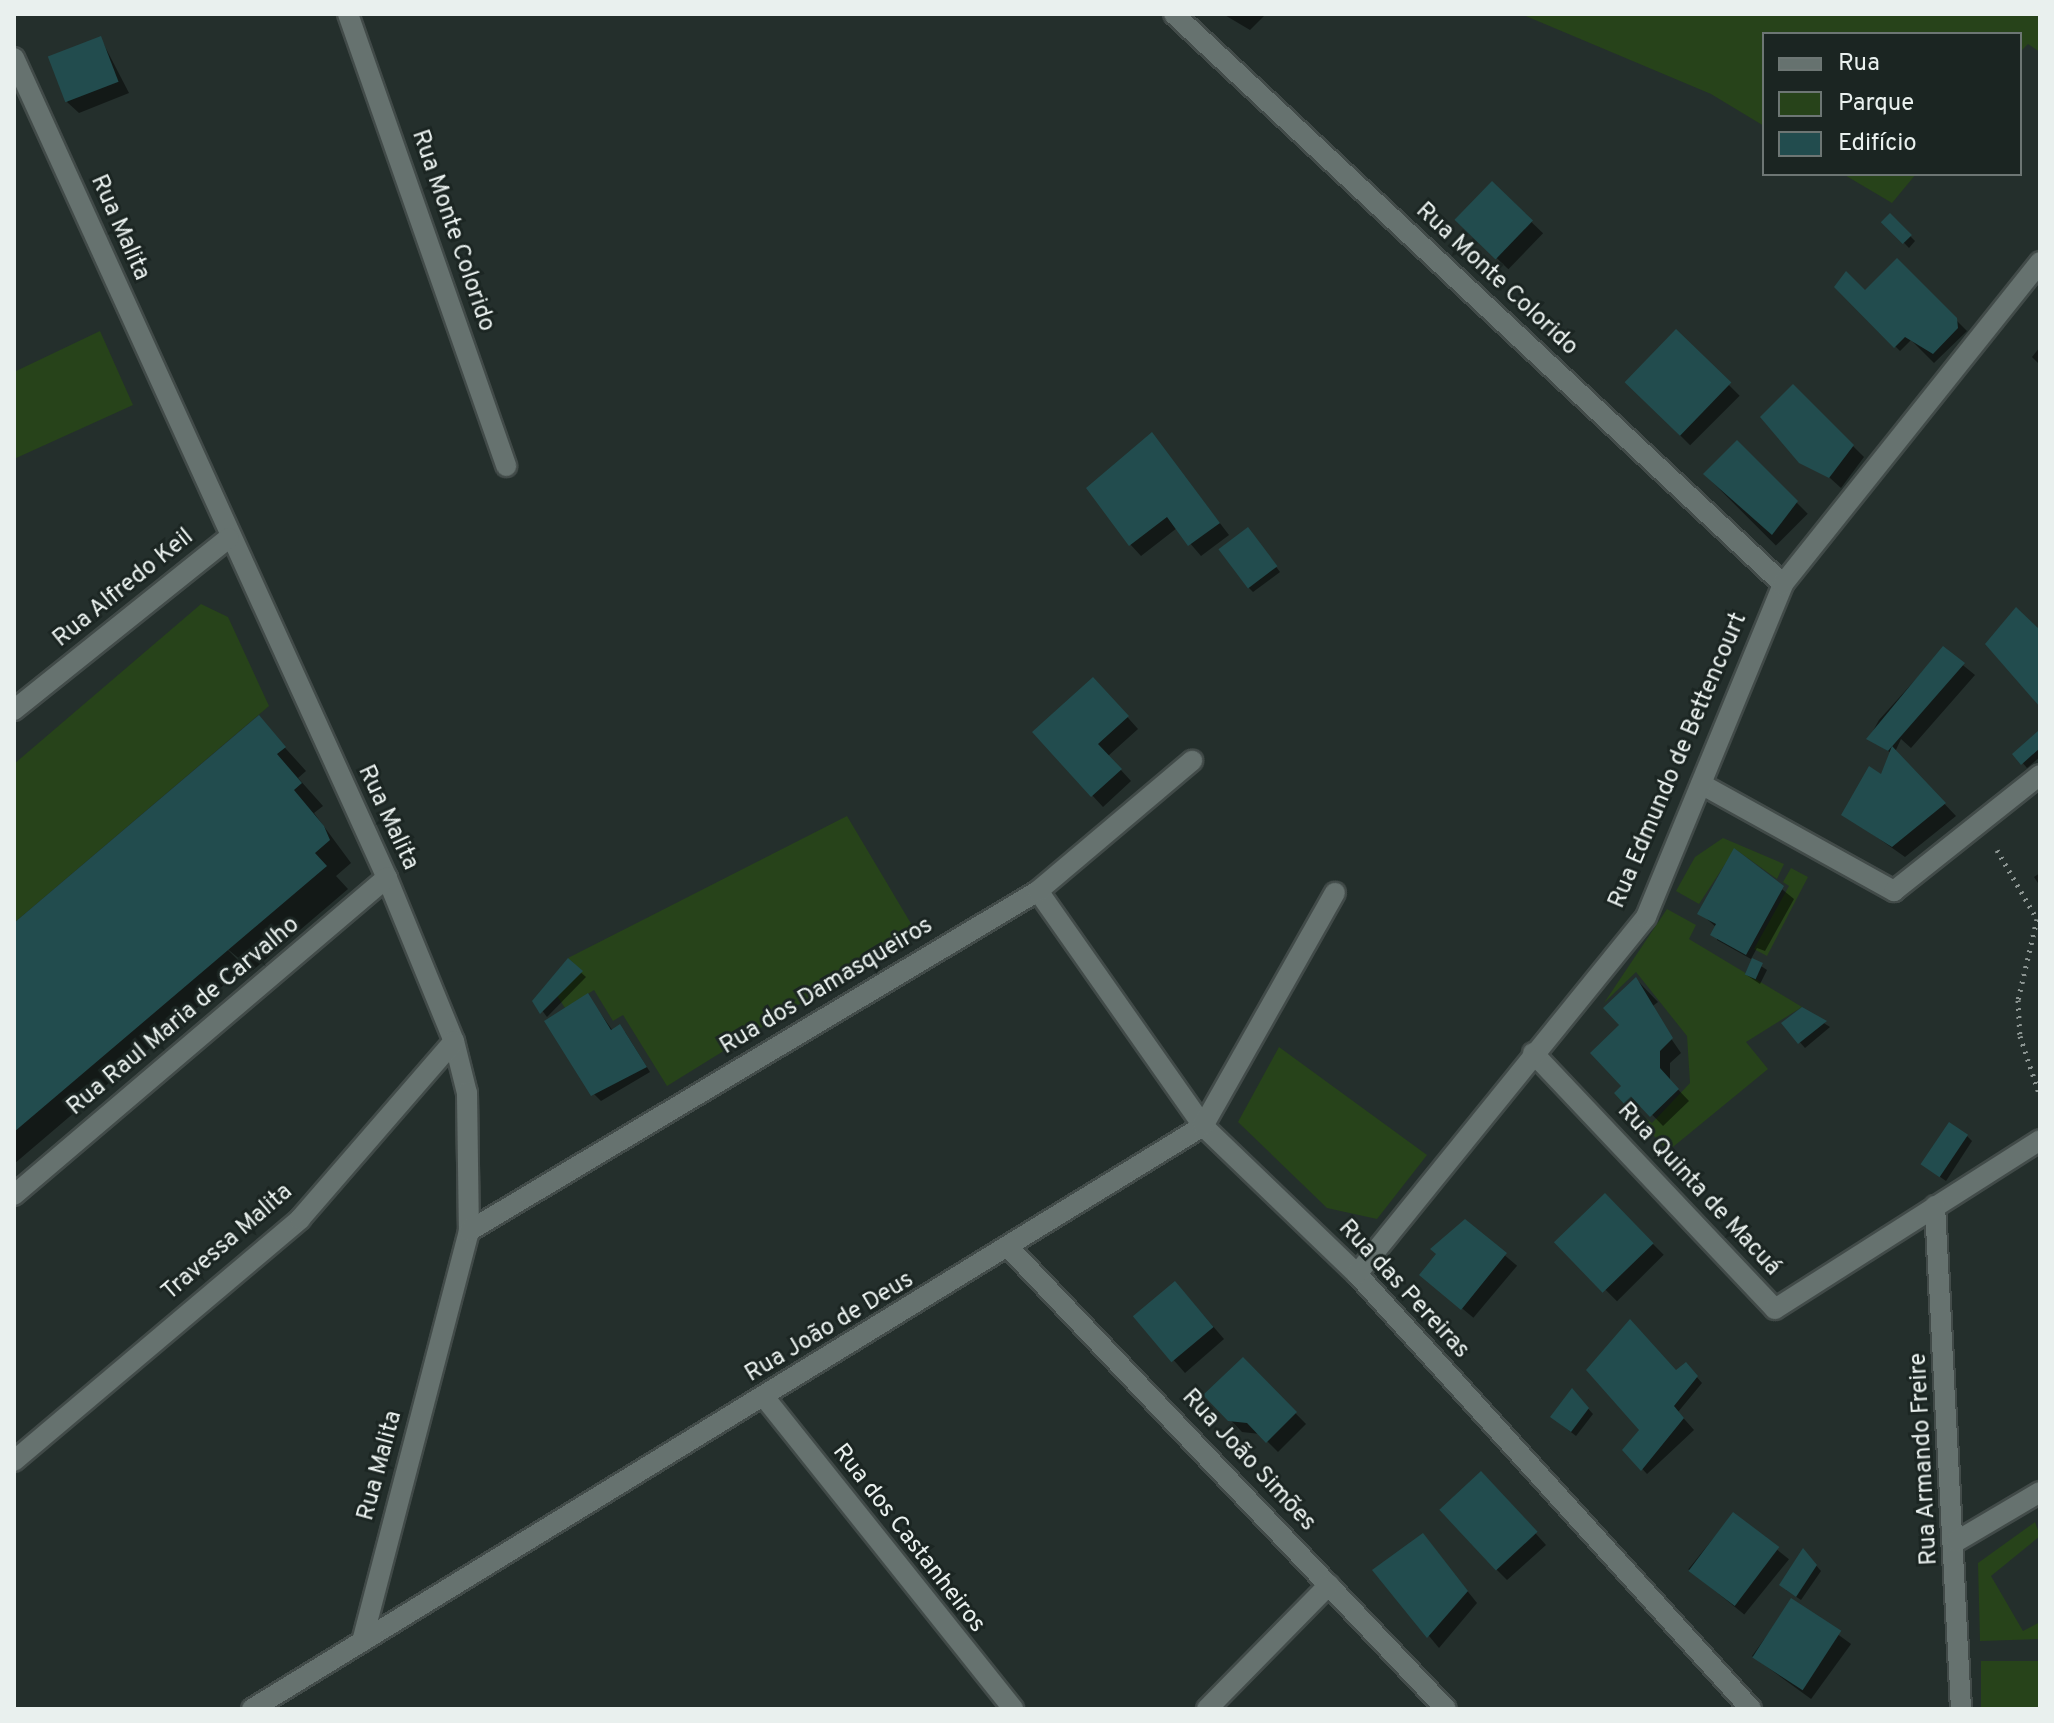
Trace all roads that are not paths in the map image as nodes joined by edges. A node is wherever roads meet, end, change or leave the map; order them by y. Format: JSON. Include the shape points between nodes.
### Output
{"nodes":[{"id":1,"x":348,"y":14,"type":"edge"},
{"id":2,"x":1174,"y":14,"type":"edge"},
{"id":3,"x":14,"y":58,"type":"edge"},
{"id":4,"x":2040,"y":262,"type":"edge"},
{"id":5,"x":506,"y":466,"type":"dead end"},
{"id":6,"x":229,"y":538,"type":"junction"},
{"id":7,"x":1783,"y":584,"type":"junction"},
{"id":8,"x":14,"y":710,"type":"edge"},
{"id":9,"x":1192,"y":761,"type":"dead end"},
{"id":10,"x":2040,"y":775,"type":"edge"},
{"id":11,"x":1701,"y":784,"type":"junction"},
{"id":12,"x":387,"y":878,"type":"junction"},
{"id":13,"x":1038,"y":891,"type":"junction"},
{"id":14,"x":1335,"y":893,"type":"dead end"},
{"id":15,"x":454,"y":1041,"type":"junction"},
{"id":16,"x":1533,"y":1053,"type":"junction"},
{"id":17,"x":1203,"y":1126,"type":"junction"},
{"id":18,"x":2040,"y":1140,"type":"edge"},
{"id":19,"x":14,"y":1195,"type":"edge"},
{"id":20,"x":1935,"y":1206,"type":"junction"},
{"id":21,"x":469,"y":1231,"type":"junction"},
{"id":22,"x":1011,"y":1250,"type":"junction"},
{"id":23,"x":1357,"y":1274,"type":"junction"},
{"id":24,"x":765,"y":1398,"type":"junction"},
{"id":25,"x":14,"y":1461,"type":"edge"},
{"id":26,"x":2040,"y":1492,"type":"edge"},
{"id":27,"x":1957,"y":1541,"type":"junction"},
{"id":28,"x":1329,"y":1585,"type":"junction"},
{"id":29,"x":362,"y":1641,"type":"junction"},
{"id":30,"x":252,"y":1709,"type":"edge"},
{"id":31,"x":1013,"y":1709,"type":"edge"},
{"id":32,"x":1207,"y":1709,"type":"edge"},
{"id":33,"x":1446,"y":1709,"type":"edge"},
{"id":34,"x":1751,"y":1709,"type":"edge"},
{"id":35,"x":1961,"y":1709,"type":"edge"}],
"edges":[{"from":1,"to":5,"type":"street","name":"Rua Monte Colorido"},
{"from":2,"to":7,"type":"street","name":"Rua Monte Colorido"},
{"from":3,"to":6,"type":"street","name":"Rua Malita"},
{"from":4,"to":7,"type":"street","name":"Rua Edmundo de Bettencourt"},
{"from":6,"to":8,"type":"street","name":"Rua Alfredo Keil"},
{"from":6,"to":12,"type":"street","name":"Rua Malita"},
{"from":7,"to":11,"type":"street","name":"Rua Edmundo de Bettencourt"},
{"from":9,"to":13,"type":"street","name":"Rua dos Damasqueiros"},
{"from":10,"to":11,"type":"street","via":[[1894,891]]},
{"from":11,"to":16,"type":"street","name":"Rua Edmundo de Bettencourt","via":[[1646,917]]},
{"from":12,"to":15,"type":"street","name":"Rua Malita"},
{"from":12,"to":19,"type":"street","name":"Rua Raul Maria de Carvalho"},
{"from":13,"to":17,"type":"street","name":"Rua das Pereiras"},
{"from":13,"to":21,"type":"street","name":"Rua dos Damasqueiros"},
{"from":14,"to":17,"type":"street","name":"Rua João de Deus"},
{"from":15,"to":21,"type":"street","name":"Rua Malita","via":[[467,1093]]},
{"from":15,"to":25,"type":"street","name":"Travessa Malita","via":[[300,1219]]},
{"from":16,"to":20,"type":"street","name":"Rua Quinta de Macuá","via":[[1775,1309]]},
{"from":16,"to":23,"type":"street","name":"Rua Edmundo de Bettencourt"},
{"from":17,"to":22,"type":"street","name":"Rua João de Deus"},
{"from":17,"to":23,"type":"street","name":"Rua das Pereiras"},
{"from":18,"to":20,"type":"street","name":"Rua Quinta de Macuá"},
{"from":20,"to":27,"type":"street","name":"Rua Armando Freire"},
{"from":21,"to":29,"type":"street","name":"Rua Malita"},
{"from":22,"to":24,"type":"street","name":"Rua João de Deus"},
{"from":22,"to":28,"type":"street","name":"Rua João Simões"},
{"from":23,"to":34,"type":"street","name":"Rua das Pereiras"},
{"from":24,"to":29,"type":"street","name":"Rua João de Deus"},
{"from":24,"to":31,"type":"street","name":"Rua dos Castanheiros"},
{"from":26,"to":27,"type":"street"},
{"from":27,"to":35,"type":"street","name":"Rua Armando Freire"},
{"from":28,"to":32,"type":"street"},
{"from":28,"to":33,"type":"street","name":"Rua João Simões"},
{"from":29,"to":30,"type":"street","name":"Rua João de Deus"}]}
